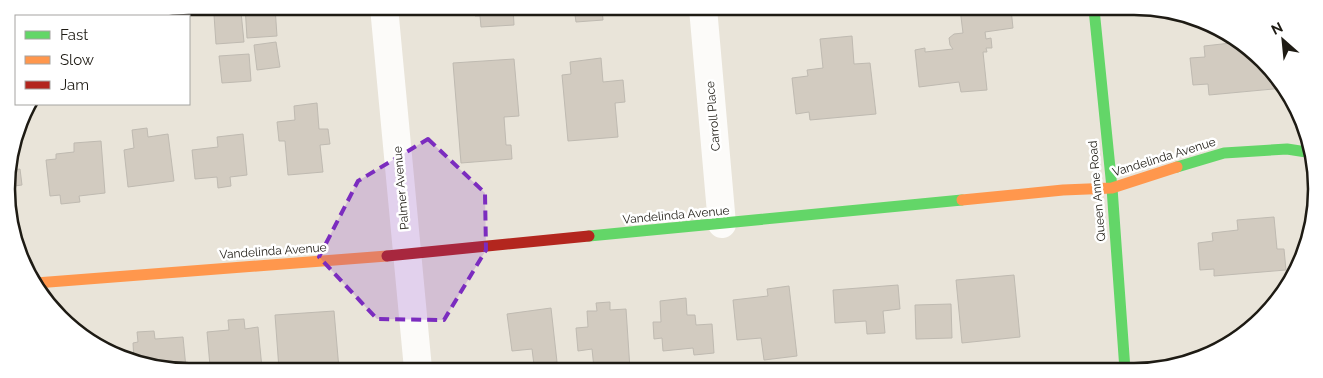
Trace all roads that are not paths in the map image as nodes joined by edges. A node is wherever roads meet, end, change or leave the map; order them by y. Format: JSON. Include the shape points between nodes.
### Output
{"nodes":[{"id":1,"x":385,"y":15,"type":"edge"},
{"id":2,"x":704,"y":15,"type":"edge"},
{"id":3,"x":1095,"y":15,"type":"edge"},
{"id":4,"x":1304,"y":152,"type":"edge"},
{"id":5,"x":1112,"y":188,"type":"junction"},
{"id":6,"x":722,"y":224,"type":"junction"},
{"id":7,"x":407,"y":254,"type":"junction"},
{"id":8,"x":42,"y":283,"type":"edge"},
{"id":9,"x":417,"y":363,"type":"edge"},
{"id":10,"x":1124,"y":363,"type":"edge"}],
"edges":[{"from":1,"to":7,"type":"street","name":"Palmer Avenue"},
{"from":2,"to":6,"type":"street","name":"Carroll Place"},
{"from":3,"to":5,"type":"street","name":"Queen Anne Road"},
{"from":4,"to":5,"type":"street","name":"Vandelinda Avenue","via":[[1287,149],[1224,153]]},
{"from":5,"to":6,"type":"street","name":"Vandelinda Avenue","via":[[1063,190]]},
{"from":5,"to":10,"type":"street","name":"Queen Anne Road"},
{"from":6,"to":7,"type":"street","name":"Vandelinda Avenue"},
{"from":7,"to":8,"type":"street","name":"Vandelinda Avenue"},
{"from":7,"to":9,"type":"street","name":"Palmer Avenue"}]}
